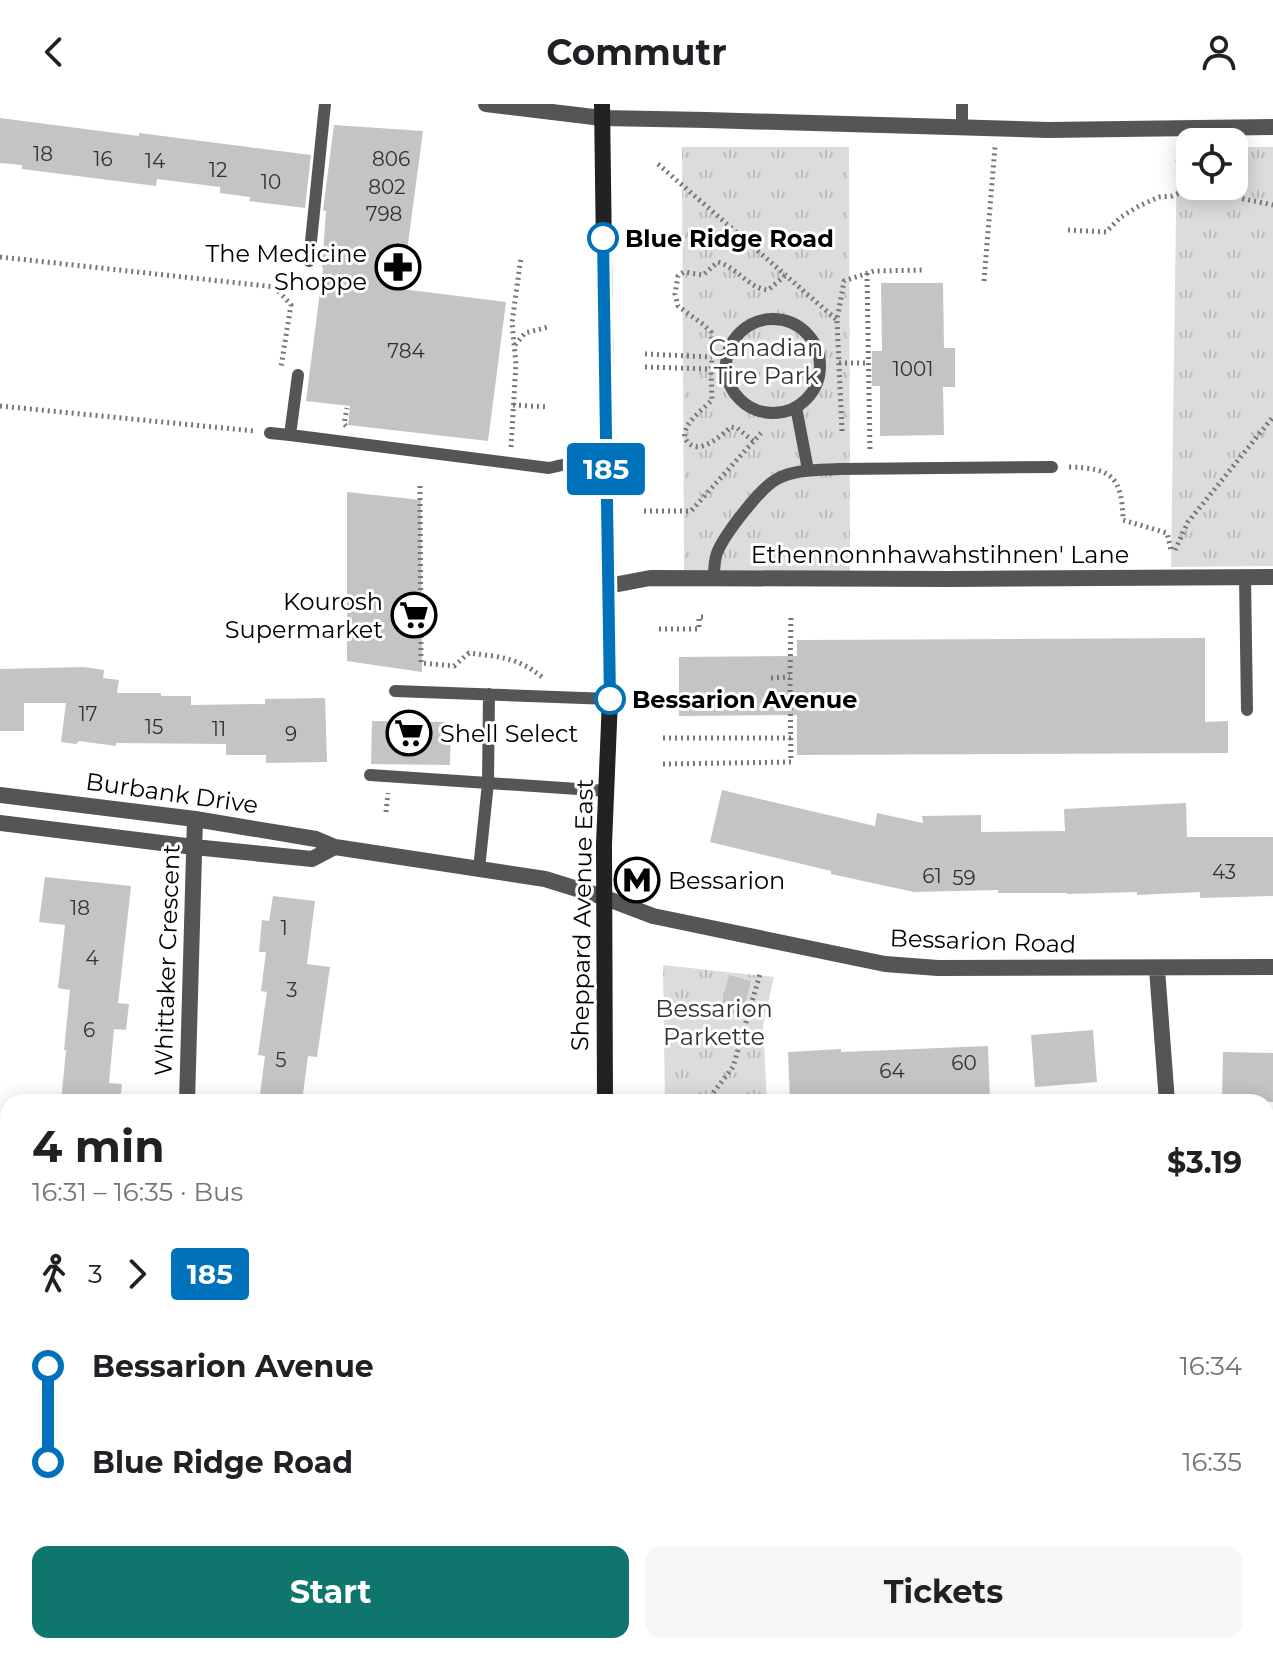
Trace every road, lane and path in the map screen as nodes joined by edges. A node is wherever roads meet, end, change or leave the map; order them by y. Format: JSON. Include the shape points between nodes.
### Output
{"nodes":[{"id":1,"x":325,"y":104,"type":"edge"},
{"id":2,"x":486,"y":104,"type":"edge"},
{"id":3,"x":962,"y":104,"type":"edge"},
{"id":4,"x":602,"y":111,"type":"edge"},
{"id":5,"x":1273,"y":127,"type":"edge"},
{"id":6,"x":962,"y":128,"type":"junction"},
{"id":7,"x":997,"y":128,"type":"junction"},
{"id":8,"x":658,"y":164,"type":"dead end"},
{"id":9,"x":1176,"y":194,"type":"edge"},
{"id":10,"x":1248,"y":200,"type":"edge"},
{"id":11,"x":1273,"y":205,"type":"edge"},
{"id":12,"x":1068,"y":230,"type":"dead end"},
{"id":13,"x":0,"y":257,"type":"edge"},
{"id":14,"x":521,"y":257,"type":"dead end"},
{"id":15,"x":309,"y":261,"type":"dead end"},
{"id":16,"x":922,"y":270,"type":"dead end"},
{"id":17,"x":867,"y":273,"type":"junction"},
{"id":18,"x":785,"y":276,"type":"junction"},
{"id":19,"x":984,"y":281,"type":"dead end"},
{"id":20,"x":837,"y":320,"type":"junction"},
{"id":21,"x":548,"y":327,"type":"dead end"},
{"id":22,"x":514,"y":346,"type":"junction"},
{"id":23,"x":645,"y":354,"type":"dead end"},
{"id":24,"x":712,"y":357,"type":"junction"},
{"id":25,"x":839,"y":363,"type":"junction"},
{"id":26,"x":869,"y":363,"type":"junction"},
{"id":27,"x":645,"y":367,"type":"dead end"},
{"id":28,"x":711,"y":369,"type":"junction"},
{"id":29,"x":298,"y":375,"type":"dead end"},
{"id":30,"x":280,"y":376,"type":"dead end"},
{"id":31,"x":513,"y":405,"type":"junction"},
{"id":32,"x":0,"y":406,"type":"edge"},
{"id":33,"x":548,"y":407,"type":"dead end"},
{"id":34,"x":796,"y":407,"type":"junction"},
{"id":35,"x":1273,"y":417,"type":"edge"},
{"id":36,"x":842,"y":431,"type":"dead end"},
{"id":37,"x":270,"y":433,"type":"joint"},
{"id":38,"x":761,"y":433,"type":"dead end"},
{"id":39,"x":290,"y":435,"type":"junction"},
{"id":40,"x":753,"y":441,"type":"junction"},
{"id":41,"x":511,"y":448,"type":"dead end"},
{"id":42,"x":885,"y":453,"type":"dead end"},
{"id":43,"x":606,"y":455,"type":"junction"},
{"id":44,"x":1052,"y":467,"type":"joint"},
{"id":45,"x":808,"y":470,"type":"junction"},
{"id":46,"x":420,"y":486,"type":"dead end"},
{"id":47,"x":644,"y":511,"type":"dead end"},
{"id":48,"x":1245,"y":577,"type":"junction"},
{"id":49,"x":1273,"y":577,"type":"edge"},
{"id":50,"x":714,"y":578,"type":"junction"},
{"id":51,"x":608,"y":586,"type":"junction"},
{"id":52,"x":791,"y":616,"type":"dead end"},
{"id":53,"x":706,"y":617,"type":"dead end"},
{"id":54,"x":659,"y":629,"type":"dead end"},
{"id":55,"x":790,"y":677,"type":"junction"},
{"id":56,"x":771,"y":678,"type":"dead end"},
{"id":57,"x":553,"y":685,"type":"dead end"},
{"id":58,"x":395,"y":691,"type":"dead end"},
{"id":59,"x":489,"y":694,"type":"junction"},
{"id":60,"x":610,"y":699,"type":"junction"},
{"id":61,"x":1247,"y":710,"type":"dead end"},
{"id":62,"x":663,"y":738,"type":"dead end"},
{"id":63,"x":791,"y":738,"type":"junction"},
{"id":64,"x":663,"y":764,"type":"dead end"},
{"id":65,"x":370,"y":775,"type":"dead end"},
{"id":66,"x":488,"y":783,"type":"junction"},
{"id":67,"x":607,"y":791,"type":"junction"},
{"id":68,"x":0,"y":795,"type":"edge"},
{"id":69,"x":195,"y":819,"type":"junction"},
{"id":70,"x":0,"y":823,"type":"edge"},
{"id":71,"x":194,"y":847,"type":"junction"},
{"id":72,"x":335,"y":847,"type":"junction"},
{"id":73,"x":479,"y":869,"type":"junction"},
{"id":74,"x":603,"y":897,"type":"junction"},
{"id":75,"x":1273,"y":967,"type":"edge"},
{"id":76,"x":1157,"y":969,"type":"junction"},
{"id":77,"x":760,"y":974,"type":"dead end"},
{"id":78,"x":187,"y":1094,"type":"edge"},
{"id":79,"x":605,"y":1094,"type":"edge"},
{"id":80,"x":712,"y":1094,"type":"edge"},
{"id":81,"x":1166,"y":1094,"type":"edge"}],
"edges":[{"from":1,"to":15,"type":"lane"},
{"from":2,"to":4,"type":"street"},
{"from":3,"to":6,"type":"lane"},
{"from":4,"to":6,"type":"street"},
{"from":4,"to":43,"type":"main road","name":"Sheppard Avenue East"},
{"from":5,"to":7,"type":"street"},
{"from":6,"to":7,"type":"street"},
{"from":7,"to":19,"type":"path"},
{"from":8,"to":18,"type":"path"},
{"from":9,"to":12,"type":"path","via":[[1139,206],[1106,232]]},
{"from":10,"to":11,"type":"path"},
{"from":13,"to":30,"type":"path","via":[[275,287],[291,305]]},
{"from":14,"to":22,"type":"path"},
{"from":16,"to":17,"type":"path"},
{"from":17,"to":20,"type":"path","via":[[844,281]]},
{"from":17,"to":26,"type":"path"},
{"from":18,"to":20,"type":"path"},
{"from":18,"to":24,"type":"path","via":[[768,290],[758,289],[718,262],[703,275],[678,276],[678,306],[711,332]]},
{"from":20,"to":25,"type":"path"},
{"from":21,"to":22,"type":"path","via":[[525,333]]},
{"from":22,"to":31,"type":"path"},
{"from":23,"to":24,"type":"path"},
{"from":24,"to":28,"type":"path"},
{"from":25,"to":26,"type":"path"},
{"from":25,"to":36,"type":"path"},
{"from":26,"to":42,"type":"path","via":[[870,453]]},
{"from":27,"to":28,"type":"path"},
{"from":28,"to":40,"type":"path","via":[[712,400],[686,428],[687,442],[710,444],[731,427]]},
{"from":29,"to":39,"type":"lane"},
{"from":31,"to":33,"type":"path"},
{"from":31,"to":41,"type":"path"},
{"from":32,"to":37,"type":"path"},
{"from":34,"to":34,"type":"lane","via":[[766,412],[738,398],[726,370],[727,354],[744,328],[773,318],[802,328],[812,340],[820,369],[808,397]]},
{"from":34,"to":45,"type":"lane"},
{"from":35,"to":44,"type":"path","via":[[1188,522],[1173,550],[1167,533],[1123,520],[1123,498],[1111,476]]},
{"from":37,"to":39,"type":"lane"},
{"from":38,"to":40,"type":"path"},
{"from":39,"to":43,"type":"lane","via":[[549,468]]},
{"from":40,"to":47,"type":"path","via":[[691,511]]},
{"from":43,"to":51,"type":"main road","name":"Sheppard Avenue East"},
{"from":44,"to":45,"type":"lane"},
{"from":45,"to":50,"type":"lane","via":[[774,480],[750,505],[718,552]]},
{"from":46,"to":57,"type":"path","via":[[421,663],[454,666],[469,653],[509,658]]},
{"from":48,"to":49,"type":"street","name":"Ethennonnhawahstihnen' Lane"},
{"from":48,"to":50,"type":"street","name":"Ethennonnhawahstihnen' Lane"},
{"from":48,"to":61,"type":"lane"},
{"from":50,"to":51,"type":"street","name":"Ethennonnhawahstihnen' Lane","via":[[650,578]]},
{"from":51,"to":60,"type":"main road","name":"Sheppard Avenue East"},
{"from":52,"to":55,"type":"path"},
{"from":53,"to":54,"type":"path","via":[[699,617],[699,629]]},
{"from":55,"to":56,"type":"path"},
{"from":55,"to":63,"type":"path"},
{"from":58,"to":59,"type":"lane"},
{"from":59,"to":60,"type":"lane"},
{"from":59,"to":66,"type":"lane"},
{"from":60,"to":67,"type":"main road","name":"Sheppard Avenue East"},
{"from":62,"to":63,"type":"path"},
{"from":63,"to":64,"type":"path","via":[[791,762]]},
{"from":65,"to":66,"type":"lane"},
{"from":66,"to":67,"type":"lane"},
{"from":66,"to":73,"type":"lane"},
{"from":67,"to":74,"type":"main road","name":"Sheppard Avenue East"},
{"from":68,"to":69,"type":"street","name":"Burbank Drive"},
{"from":69,"to":71,"type":"street","name":"Whittaker Crescent"},
{"from":69,"to":72,"type":"street","name":"Burbank Drive","via":[[316,839]]},
{"from":70,"to":71,"type":"street","name":"Burbank Drive"},
{"from":71,"to":72,"type":"street","name":"Burbank Drive","via":[[312,859]]},
{"from":71,"to":78,"type":"street","name":"Whittaker Crescent"},
{"from":72,"to":73,"type":"street","name":"Burbank Drive"},
{"from":73,"to":74,"type":"street","name":"Burbank Drive","via":[[545,879]]},
{"from":74,"to":76,"type":"street","name":"Bessarion Road","via":[[653,916],[885,964]]},
{"from":74,"to":79,"type":"main road","name":"Sheppard Avenue East"},
{"from":75,"to":76,"type":"street","name":"Bessarion Road"},
{"from":76,"to":81,"type":"street"},
{"from":77,"to":80,"type":"path","via":[[733,1067]]}]}
